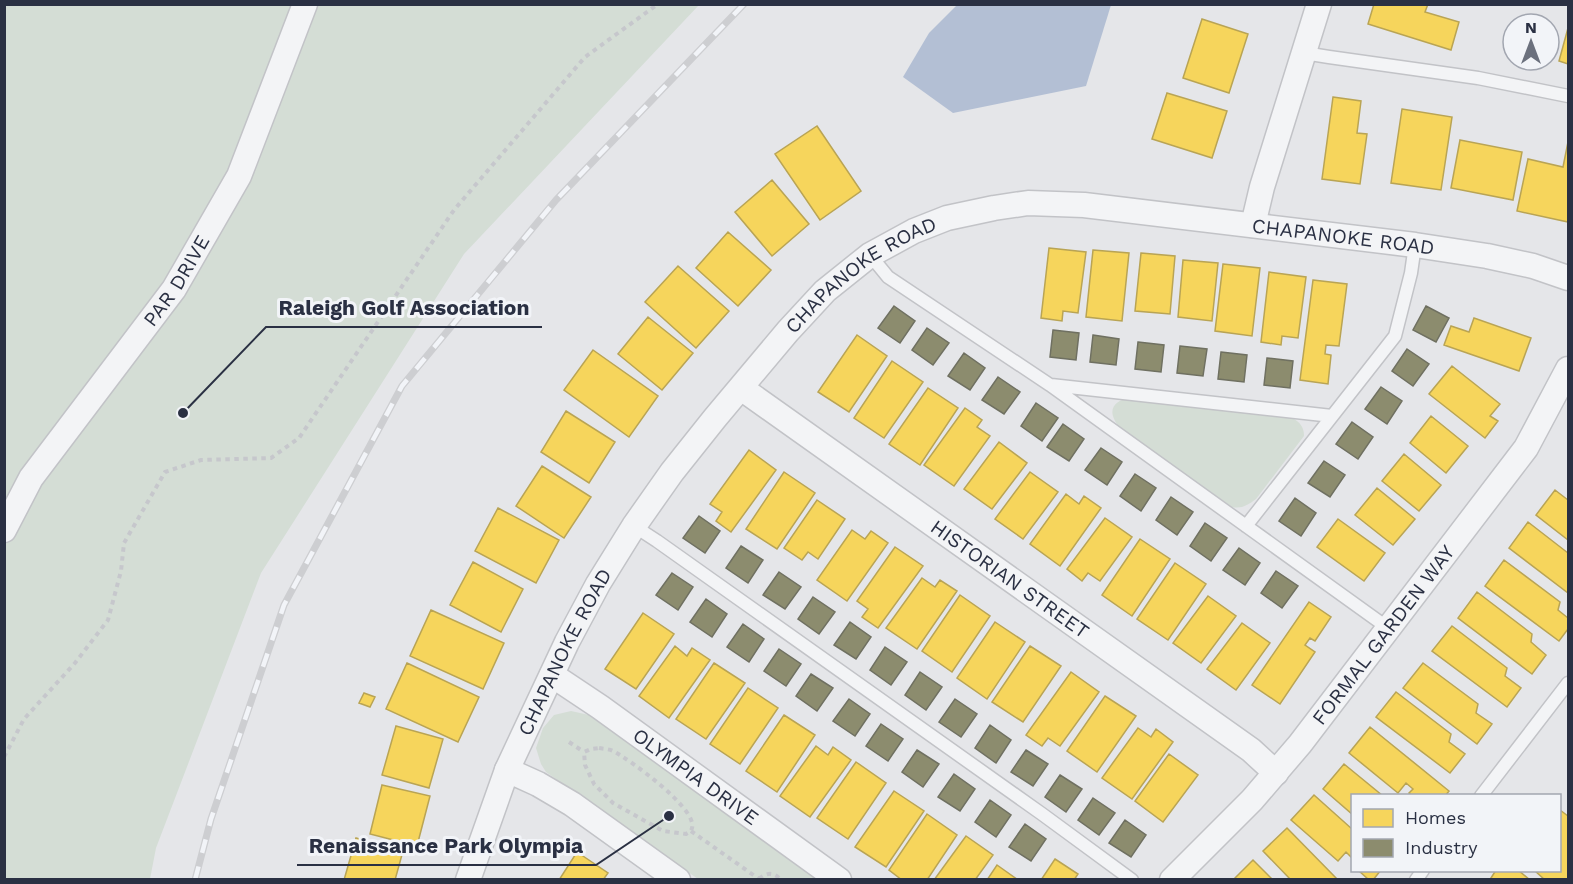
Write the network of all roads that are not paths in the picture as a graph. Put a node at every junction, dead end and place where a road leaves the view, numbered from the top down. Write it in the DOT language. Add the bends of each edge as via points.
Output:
graph roads {
  1 [pos="305,4"];
  2 [pos="1319,4"];
  3 [pos="1304,53"];
  4 [pos="1569,96"];
  5 [pos="1253,225"];
  6 [pos="1415,244"];
  7 [pos="870,255"];
  8 [pos="1569,278"];
  9 [pos="1569,369"];
  10 [pos="1050,385"];
  11 [pos="741,388"];
  12 [pos="1332,416"];
  13 [pos="634,526"];
  14 [pos="1246,526"];
  15 [pos="4,530"];
  16 [pos="1388,628"];
  17 [pos="552,675"];
  18 [pos="1569,683"];
  19 [pos="507,770"];
  20 [pos="1276,773"];
  21 [pos="1482,794"];
  22 [pos="468,879"];
  23 [pos="678,879"];
  24 [pos="839,879"];
  25 [pos="1132,879"];
  26 [pos="1172,879"];
  1 -- 15 [label="street, PAR DRIVE" via="239,176 174,289 31,478"];
  2 -- 3 [label="street"];
  3 -- 4 [label="lane" via="1478,78"];
  3 -- 5 [label="street"];
  5 -- 6 [label="street, CHAPANOKE ROAD"];
  5 -- 7 [label="street, CHAPANOKE ROAD" via="1084,205 1028,203 947,218"];
  6 -- 8 [label="street, CHAPANOKE ROAD" via="1533,266"];
  6 -- 12 [label="lane" via="1395,336"];
  7 -- 10 [label="lane" via="888,278"];
  7 -- 11 [label="street, CHAPANOKE ROAD" via="825,291"];
  9 -- 16 [label="street, FORMAL GARDEN WAY" via="1526,448"];
  10 -- 12 [label="lane"];
  10 -- 14 [label="lane"];
  11 -- 13 [label="street, CHAPANOKE ROAD" via="672,472"];
  11 -- 20 [label="street, HISTORIAN STREET" via="1241,743"];
  12 -- 14 [label="lane"];
  13 -- 17 [label="street, CHAPANOKE ROAD" via="598,584"];
  13 -- 25 [label="lane"];
  14 -- 16 [label="lane"];
  16 -- 20 [label="street, FORMAL GARDEN WAY"];
  17 -- 19 [label="street, CHAPANOKE ROAD"];
  17 -- 24 [label="street, OLYMPIA DRIVE"];
  18 -- 21 [label="lane"];
  19 -- 22 [label="street, CHAPANOKE ROAD"];
  19 -- 23 [label="street" via="573,804"];
  20 -- 26 [label="street, FORMAL GARDEN WAY"];
}
